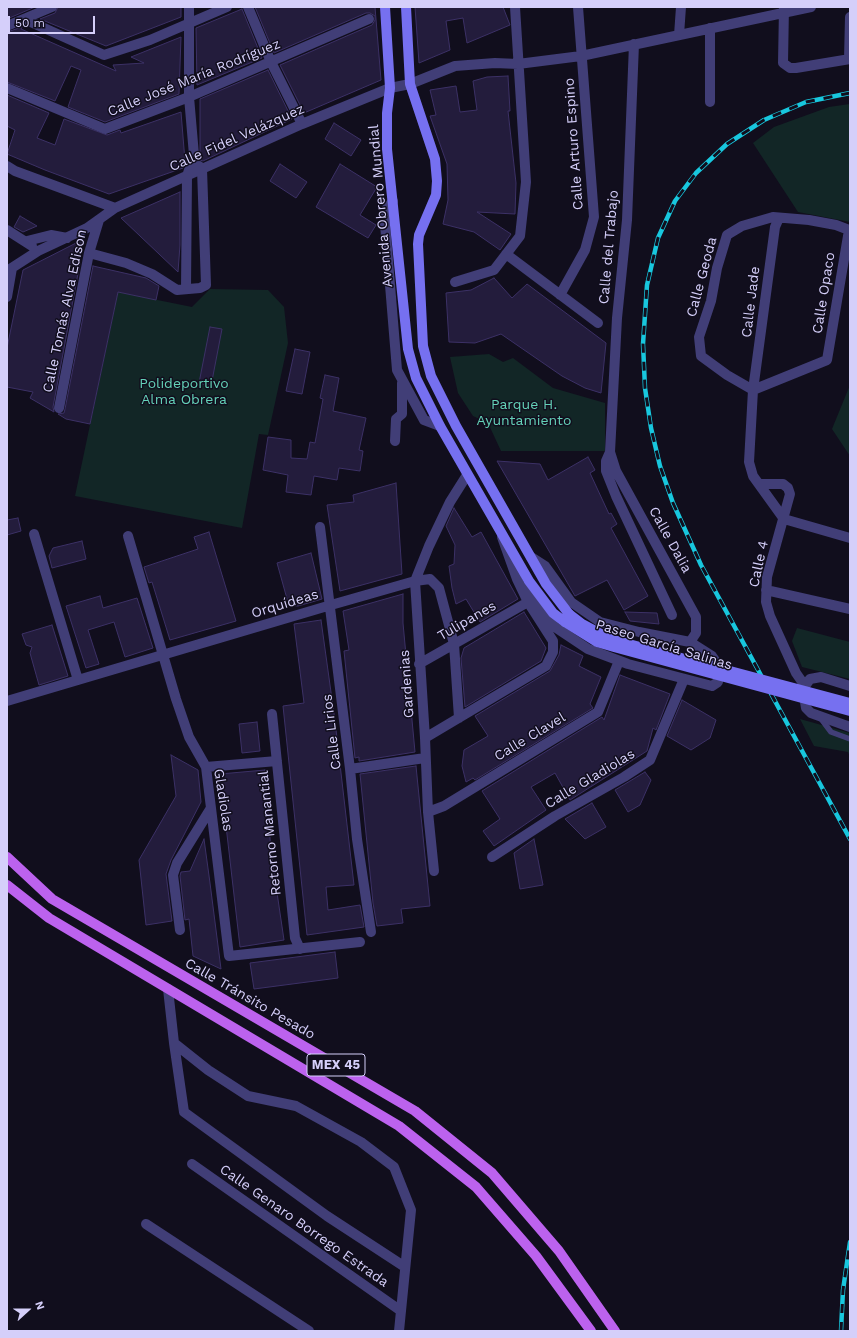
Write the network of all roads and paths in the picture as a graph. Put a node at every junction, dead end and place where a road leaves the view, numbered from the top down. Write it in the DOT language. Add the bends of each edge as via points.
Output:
graph roads {
  1 [pos="52,7"];
  2 [pos="189,7"];
  3 [pos="228,7"];
  4 [pos="248,7"];
  5 [pos="385,7"];
  6 [pos="406,7"];
  7 [pos="515,7"];
  8 [pos="578,7"];
  9 [pos="681,7"];
  10 [pos="811,7"];
  11 [pos="784,10"];
  12 [pos="850,17"];
  13 [pos="24,19"];
  14 [pos="369,19"];
  15 [pos="188,22"];
  16 [pos="7,26"];
  17 [pos="710,28"];
  18 [pos="679,35"];
  19 [pos="634,44"];
  20 [pos="581,56"];
  21 [pos="850,59"];
  22 [pos="271,62"];
  23 [pos="518,64"];
  24 [pos="410,84"];
  25 [pos="7,88"];
  26 [pos="390,88"];
  27 [pos="189,97"];
  28 [pos="710,102"];
  29 [pos="302,124"];
  30 [pos="194,155"];
  31 [pos="7,166"];
  32 [pos="202,170"];
  33 [pos="188,176"];
  34 [pos="393,201"];
  35 [pos="115,208"];
  36 [pos="780,218"];
  37 [pos="99,220"];
  38 [pos="7,230"];
  39 [pos="849,230"];
  40 [pos="67,238"];
  41 [pos="27,241"];
  42 [pos="38,251"];
  43 [pos="89,253"];
  44 [pos="506,254"];
  45 [pos="9,269"];
  46 [pos="455,282"];
  47 [pos="186,289"];
  48 [pos="560,295"];
  49 [pos="7,297"];
  50 [pos="598,323"];
  51 [pos="416,378"];
  52 [pos="402,383"];
  53 [pos="753,390"];
  54 [pos="59,408"];
  55 [pos="440,426"];
  56 [pos="395,441"];
  57 [pos="610,452"];
  58 [pos="467,475"];
  59 [pos="758,484"];
  60 [pos="784,519"];
  61 [pos="320,528"];
  62 [pos="34,534"];
  63 [pos="501,534"];
  64 [pos="128,536"];
  65 [pos="850,538"];
  66 [pos="531,557"];
  67 [pos="415,581"];
  68 [pos="529,581"];
  69 [pos="766,590"];
  70 [pos="528,602"];
  71 [pos="330,605"];
  72 [pos="850,609"];
  73 [pos="672,615"];
  74 [pos="567,618"];
  75 [pos="690,642"];
  76 [pos="454,644"];
  77 [pos="164,655"];
  78 [pos="618,661"];
  79 [pos="419,664"];
  80 [pos="684,679"];
  81 [pos="78,680"];
  82 [pos="805,686"];
  83 [pos="850,686"];
  84 [pos="7,701"];
  85 [pos="850,703"];
  86 [pos="850,711"];
  87 [pos="272,714"];
  88 [pos="819,716"];
  89 [pos="459,718"];
  90 [pos="850,727"];
  91 [pos="425,738"];
  92 [pos="850,739"];
  93 [pos="425,758"];
  94 [pos="277,761"];
  95 [pos="206,767"];
  96 [pos="350,769"];
  97 [pos="211,808"];
  98 [pos="428,812"];
  99 [pos="7,857"];
  100 [pos="492,857"];
  101 [pos="434,871"];
  102 [pos="7,884"];
  103 [pos="180,930"];
  104 [pos="371,932"];
  105 [pos="360,942"];
  106 [pos="300,949"];
  107 [pos="168,989"];
  108 [pos="174,1043"];
  109 [pos="192,1164"];
  110 [pos="146,1224"];
  111 [pos="405,1267"];
  112 [pos="401,1311"];
  113 [pos="310,1331"];
  114 [pos="399,1331"];
  115 [pos="591,1331"];
  116 [pos="615,1331"];
  1 -- 13 [label="street"];
  2 -- 15 [label="street"];
  3 -- 15 [label="street"];
  4 -- 22 [label="street"];
  5 -- 26 [label="main road, Avenida Obrero Mundial"];
  6 -- 24 [label="main road"];
  7 -- 23 [label="street"];
  8 -- 20 [label="street, Calle Arturo Espino"];
  9 -- 18 [label="street"];
  10 -- 11 [label="street, Calle Fidel Velázquez"];
  11 -- 17 [label="street, Calle Fidel Velázquez"];
  11 -- 21 [label="street" via="783,64 796,68"];
  12 -- 21 [label="street"];
  13 -- 15 [label="street" via="104,55 150,40"];
  13 -- 16 [label="street"];
  14 -- 22 [label="street, Calle José María Rodríguez"];
  15 -- 27 [label="street"];
  17 -- 18 [label="street, Calle Fidel Velázquez"];
  17 -- 28 [label="street"];
  18 -- 19 [label="street, Calle Fidel Velázquez"];
  19 -- 20 [label="street, Calle Fidel Velázquez"];
  19 -- 57 [label="street, Calle del Trabajo" via="627,220 617,318"];
  20 -- 23 [label="street, Calle Fidel Velázquez"];
  20 -- 48 [label="street, Calle Arturo Espino" via="594,217 585,250"];
  22 -- 27 [label="street, Calle José María Rodríguez"];
  22 -- 29 [label="street"];
  23 -- 24 [label="street, Calle Fidel Velázquez" via="495,62 455,66"];
  23 -- 44 [label="street" via="526,182 520,236"];
  24 -- 26 [label="street, Calle Fidel Velázquez"];
  24 -- 66 [label="main road, Paseo García Salinas" via="435,159 437,181 436,195 419,235 418,244 423,346 431,376 456,426"];
  25 -- 27 [label="street, Calle José María Rodríguez" via="105,129"];
  26 -- 29 [label="street, Calle Fidel Velázquez"];
  26 -- 34 [label="main road, Avenida Obrero Mundial" via="387,149"];
  27 -- 30 [label="street"];
  29 -- 32 [label="street, Calle Fidel Velázquez"];
  30 -- 32 [label="street"];
  30 -- 33 [label="street"];
  31 -- 35 [label="street"];
  32 -- 33 [label="street, Calle Fidel Velázquez"];
  32 -- 47 [label="street" via="206,284 200,288"];
  33 -- 35 [label="street, Calle Fidel Velázquez"];
  33 -- 47 [label="street"];
  34 -- 51 [label="main road, Avenida Obrero Mundial" via="408,349"];
  34 -- 52 [label="street" via="384,212 397,370"];
  35 -- 37 [label="street, Calle Fidel Velázquez"];
  36 -- 39 [label="street, Calle Geoda" via="809,220"];
  36 -- 53 [label="street, Calle Jade" via="775,227"];
  36 -- 53 [label="street, Calle Geoda" via="757,221 727,235 711,301 699,337 701,356"];
  37 -- 40 [label="street, Calle Fidel Velázquez"];
  37 -- 43 [label="street, Calle Tomás Alva Edison"];
  38 -- 41 [label="street"];
  39 -- 53 [label="street, Calle Opaco" via="827,360"];
  40 -- 41 [label="street" via="51,235"];
  40 -- 42 [label="street, Calle Fidel Velázquez"];
  41 -- 42 [label="street"];
  42 -- 45 [label="street, Calle Fidel Velázquez"];
  43 -- 47 [label="street" via="126,263 152,274 177,290"];
  43 -- 54 [label="street, Calle Tomás Alva Edison"];
  44 -- 46 [label="street" via="494,270"];
  44 -- 48 [label="street"];
  45 -- 49 [label="street"];
  48 -- 50 [label="street"];
  51 -- 55 [label="main road, Paseo García Salinas"];
  52 -- 55 [label="street" via="424,420"];
  52 -- 56 [label="street" via="402,414 396,419"];
  53 -- 59 [label="street, Calle Jade" via="749,462"];
  55 -- 58 [label="main road, Paseo García Salinas"];
  57 -- 73 [label="street" via="606,461 606,471"];
  57 -- 75 [label="street, Calle Dalia" via="616,471 696,617 696,633"];
  58 -- 63 [label="main road, Paseo García Salinas"];
  58 -- 67 [label="street, Gardenias" via="450,502"];
  59 -- 60 [label="street, Calle Jade"];
  59 -- 60 [label="street, Calle 4" via="783,484 788,488 790,494"];
  60 -- 65 [label="street"];
  60 -- 69 [label="street, Calle 4" via="767,577"];
  61 -- 71 [label="street, Calle Lirios"];
  62 -- 81 [label="street"];
  63 -- 68 [label="main road, Paseo García Salinas"];
  63 -- 70 [label="street"];
  64 -- 77 [label="street, Gladiolas"];
  66 -- 74 [label="main road, Paseo García Salinas"];
  66 -- 75 [label="street" via="544,566 571,602 600,622"];
  67 -- 71 [label="street, Orquídeas"];
  67 -- 76 [label="street" via="430,579 439,588"];
  67 -- 79 [label="street, Gardenias"];
  68 -- 74 [label="main road, Paseo García Salinas" via="553,612"];
  68 -- 78 [label="street" via="536,603 556,627 588,650"];
  69 -- 72 [label="street"];
  69 -- 82 [label="street, Calle 4" via="770,616 796,673"];
  70 -- 76 [label="street, Tulipanes"];
  70 -- 89 [label="street" via="554,641 553,652 546,666"];
  71 -- 77 [label="street, Orquídeas"];
  71 -- 96 [label="street, Calle Lirios"];
  74 -- 85 [label="main road, Paseo García Salinas, bridge" via="610,639"];
  74 -- 86 [label="main road, Paseo García Salinas, bridge" via="586,636 614,647"];
  75 -- 80 [label="street" via="716,660 719,666 718,682 712,686"];
  76 -- 79 [label="street, Tulipanes"];
  76 -- 89 [label="street"];
  77 -- 81 [label="street, Orquídeas"];
  77 -- 95 [label="street, Gladiolas" via="189,737"];
  78 -- 80 [label="street"];
  78 -- 98 [label="street, Calle Clavel" via="598,712 444,806"];
  79 -- 91 [label="street, Gardenias"];
  80 -- 100 [label="street, Calle Gladiolas" via="650,760"];
  81 -- 84 [label="street, Orquídeas"];
  82 -- 83 [label="street" via="810,679 821,677"];
  82 -- 88 [label="street" via="806,708"];
  87 -- 94 [label="street, Retorno Manantial"];
  88 -- 90 [label="street"];
  88 -- 92 [label="lane" via="830,732"];
  89 -- 91 [label="street"];
  91 -- 93 [label="street, Gardenias"];
  93 -- 96 [label="street"];
  93 -- 98 [label="street, Gardenias"];
  94 -- 95 [label="street"];
  94 -- 106 [label="street, Retorno Manantial" via="295,938"];
  95 -- 97 [label="street, Gladiolas"];
  96 -- 104 [label="street, Calle Lirios" via="357,839"];
  97 -- 103 [label="street" via="176,863 173,874"];
  97 -- 106 [label="street, Gladiolas" via="230,956"];
  98 -- 101 [label="street, Gardenias"];
  99 -- 116 [label="main road, Calle Tránsito Pesado / MEX 45" via="52,899 415,1112 492,1173 559,1251"];
  102 -- 107 [label="main road, MEX 45" via="49,918"];
  105 -- 106 [label="street"];
  107 -- 108 [label="street"];
  107 -- 115 [label="main road, MEX 45" via="399,1126 476,1186 536,1256"];
  108 -- 111 [label="street" via="184,1112 327,1216"];
  108 -- 111 [label="street" via="208,1070 248,1096 296,1106 361,1142 394,1167 410,1210"];
  109 -- 112 [label="street, Calle Genaro Borrego Estrada"];
  110 -- 113 [label="street"];
  111 -- 112 [label="street"];
  112 -- 114 [label="street"];
}
